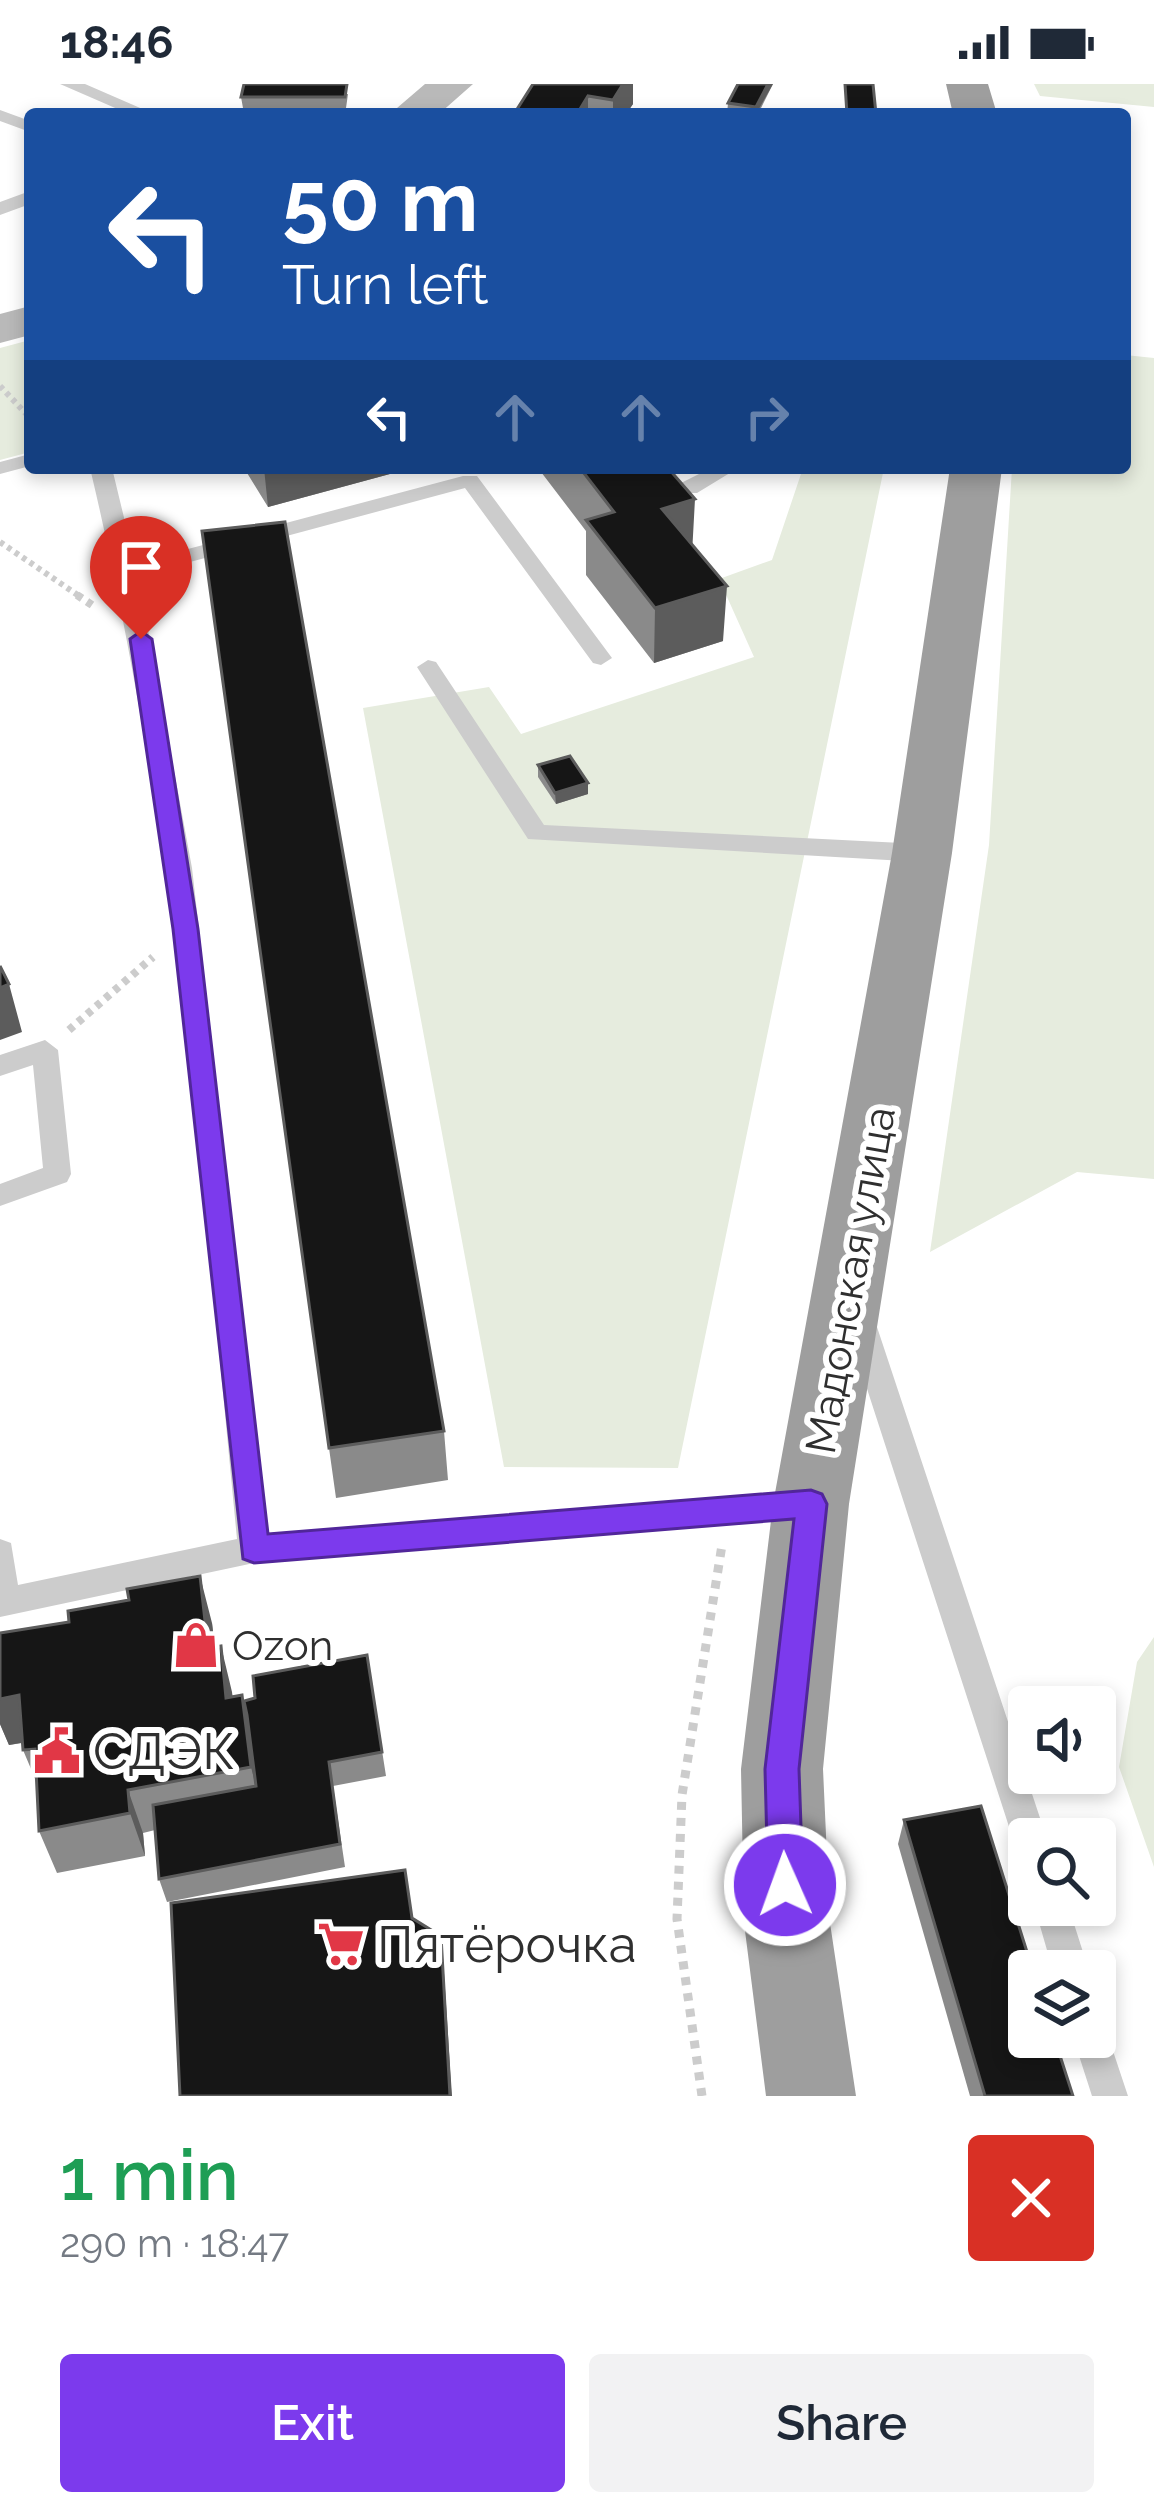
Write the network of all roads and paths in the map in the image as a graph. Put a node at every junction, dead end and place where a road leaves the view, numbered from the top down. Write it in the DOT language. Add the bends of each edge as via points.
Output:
graph roads {
  1 [pos="69,84"];
  2 [pos="452,84"];
  3 [pos="131,108"];
  4 [pos="420,108"];
  5 [pos="0,386"];
  6 [pos="24,412"];
  7 [pos="103,474"];
  8 [pos="716,474"];
  9 [pos="975,474"];
  10 [pos="689,488"];
  11 [pos="0,542"];
  12 [pos="129,572"];
  13 [pos="141,639"];
  14 [pos="602,658"];
  15 [pos="428,667"];
  16 [pos="922,853"];
  17 [pos="185,929"];
  18 [pos="45,1050"];
  19 [pos="0,1066"];
  20 [pos="0,1195"];
  21 [pos="850,1292"];
  22 [pos="811,1504"];
  23 [pos="727,1509"];
  24 [pos="254,1549"];
  25 [pos="0,1553"];
  26 [pos="2,1602"];
  27 [pos="1023,1818"];
  28 [pos="1098,2058"];
  29 [pos="702,2096"];
  30 [pos="811,2096"];
  31 [pos="1110,2096"];
  1 -- 3 [label="lane"];
  2 -- 4 [label="main road"];
  5 -- 6 [label="path"];
  7 -- 12 [label="lane"];
  8 -- 10 [label="lane"];
  9 -- 16 [label="highway, Мадонская улица"];
  11 -- 13 [label="path"];
  12 -- 13 [label="lane"];
  12 -- 14 [label="lane" via="470,480"];
  13 -- 17 [label="lane"];
  15 -- 16 [label="lane" via="537,833"];
  16 -- 21 [label="highway, Мадонская улица"];
  17 -- 18 [label="path"];
  17 -- 24 [label="lane"];
  18 -- 19 [label="lane"];
  18 -- 20 [label="lane" via="57,1174"];
  21 -- 22 [label="highway, Мадонская улица"];
  21 -- 27 [label="lane"];
  22 -- 23 [label="lane"];
  22 -- 30 [label="highway, Мадонская улица" via="782,1769 787,1923"];
  23 -- 24 [label="lane"];
  23 -- 29 [label="path" via="682,1795 676,1918"];
  24 -- 26 [label="lane"];
  25 -- 26 [label="lane"];
  28 -- 31 [label="lane"];
}
